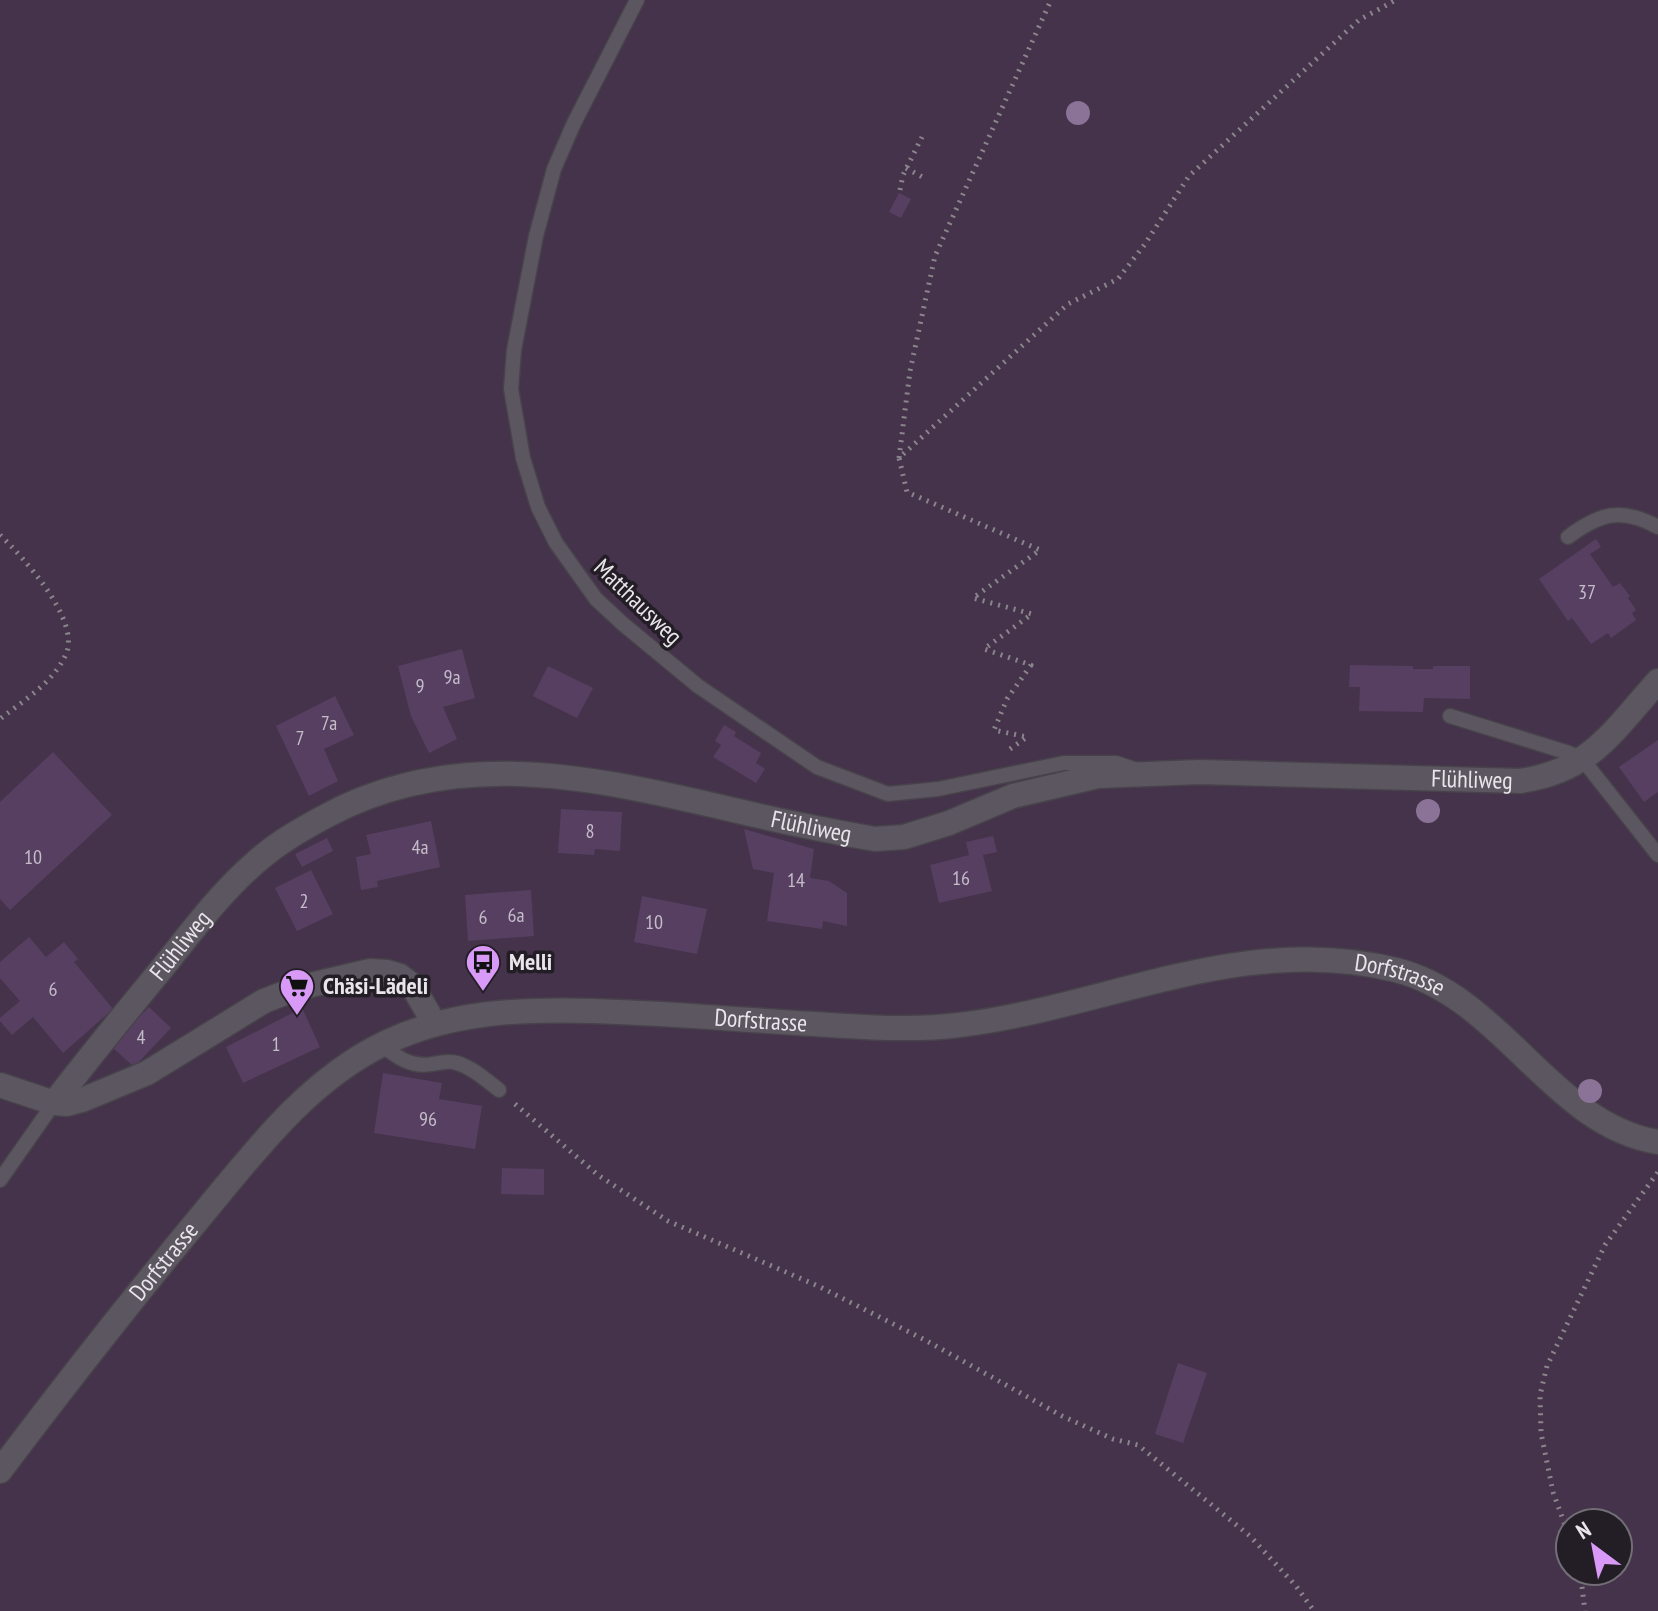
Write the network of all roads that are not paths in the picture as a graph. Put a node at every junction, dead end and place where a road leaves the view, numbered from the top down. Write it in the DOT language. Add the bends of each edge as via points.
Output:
graph roads {
  1 [pos="637,0"];
  2 [pos="1658,527"];
  3 [pos="1568,537"];
  4 [pos="1658,681"];
  5 [pos="1450,716"];
  6 [pos="1583,760"];
  7 [pos="1141,773"];
  8 [pos="1658,855"];
  9 [pos="434,1023"];
  10 [pos="381,1044"];
  11 [pos="0,1085"];
  12 [pos="499,1090"];
  13 [pos="54,1103"];
  14 [pos="1658,1142"];
  15 [pos="0,1180"];
  16 [pos="0,1471"];
  1 -- 7 [label="lane, Matthausweg" via="554,169 514,350 511,389 523,458 538,507 576,574 614,616 698,686 817,767 888,794 1064,763 1116,763"];
  2 -- 3 [label="lane" via="1634,516 1605,515"];
  4 -- 6 [label="street, Flühliweg"];
  5 -- 6 [label="lane"];
  6 -- 7 [label="street, Flühliweg" via="1551,775 1519,781"];
  6 -- 8 [label="lane"];
  7 -- 13 [label="street, Flühliweg" via="1075,780 1013,796 949,823 889,840 543,774 471,773 403,784 344,806 256,862 223,893"];
  9 -- 10 [label="street, Dorfstrasse"];
  9 -- 13 [label="street" via="412,985 400,976 370,971 335,978 264,1001 147,1073 82,1100"];
  9 -- 14 [label="street, Dorfstrasse" via="542,1010 955,1026 1260,960 1357,962 1402,971 1458,999 1585,1111 1623,1133"];
  10 -- 12 [label="lane" via="412,1063 455,1062"];
  10 -- 16 [label="street, Dorfstrasse" via="320,1086 251,1156 107,1329"];
  11 -- 13 [label="street"];
  13 -- 15 [label="lane"];
}
